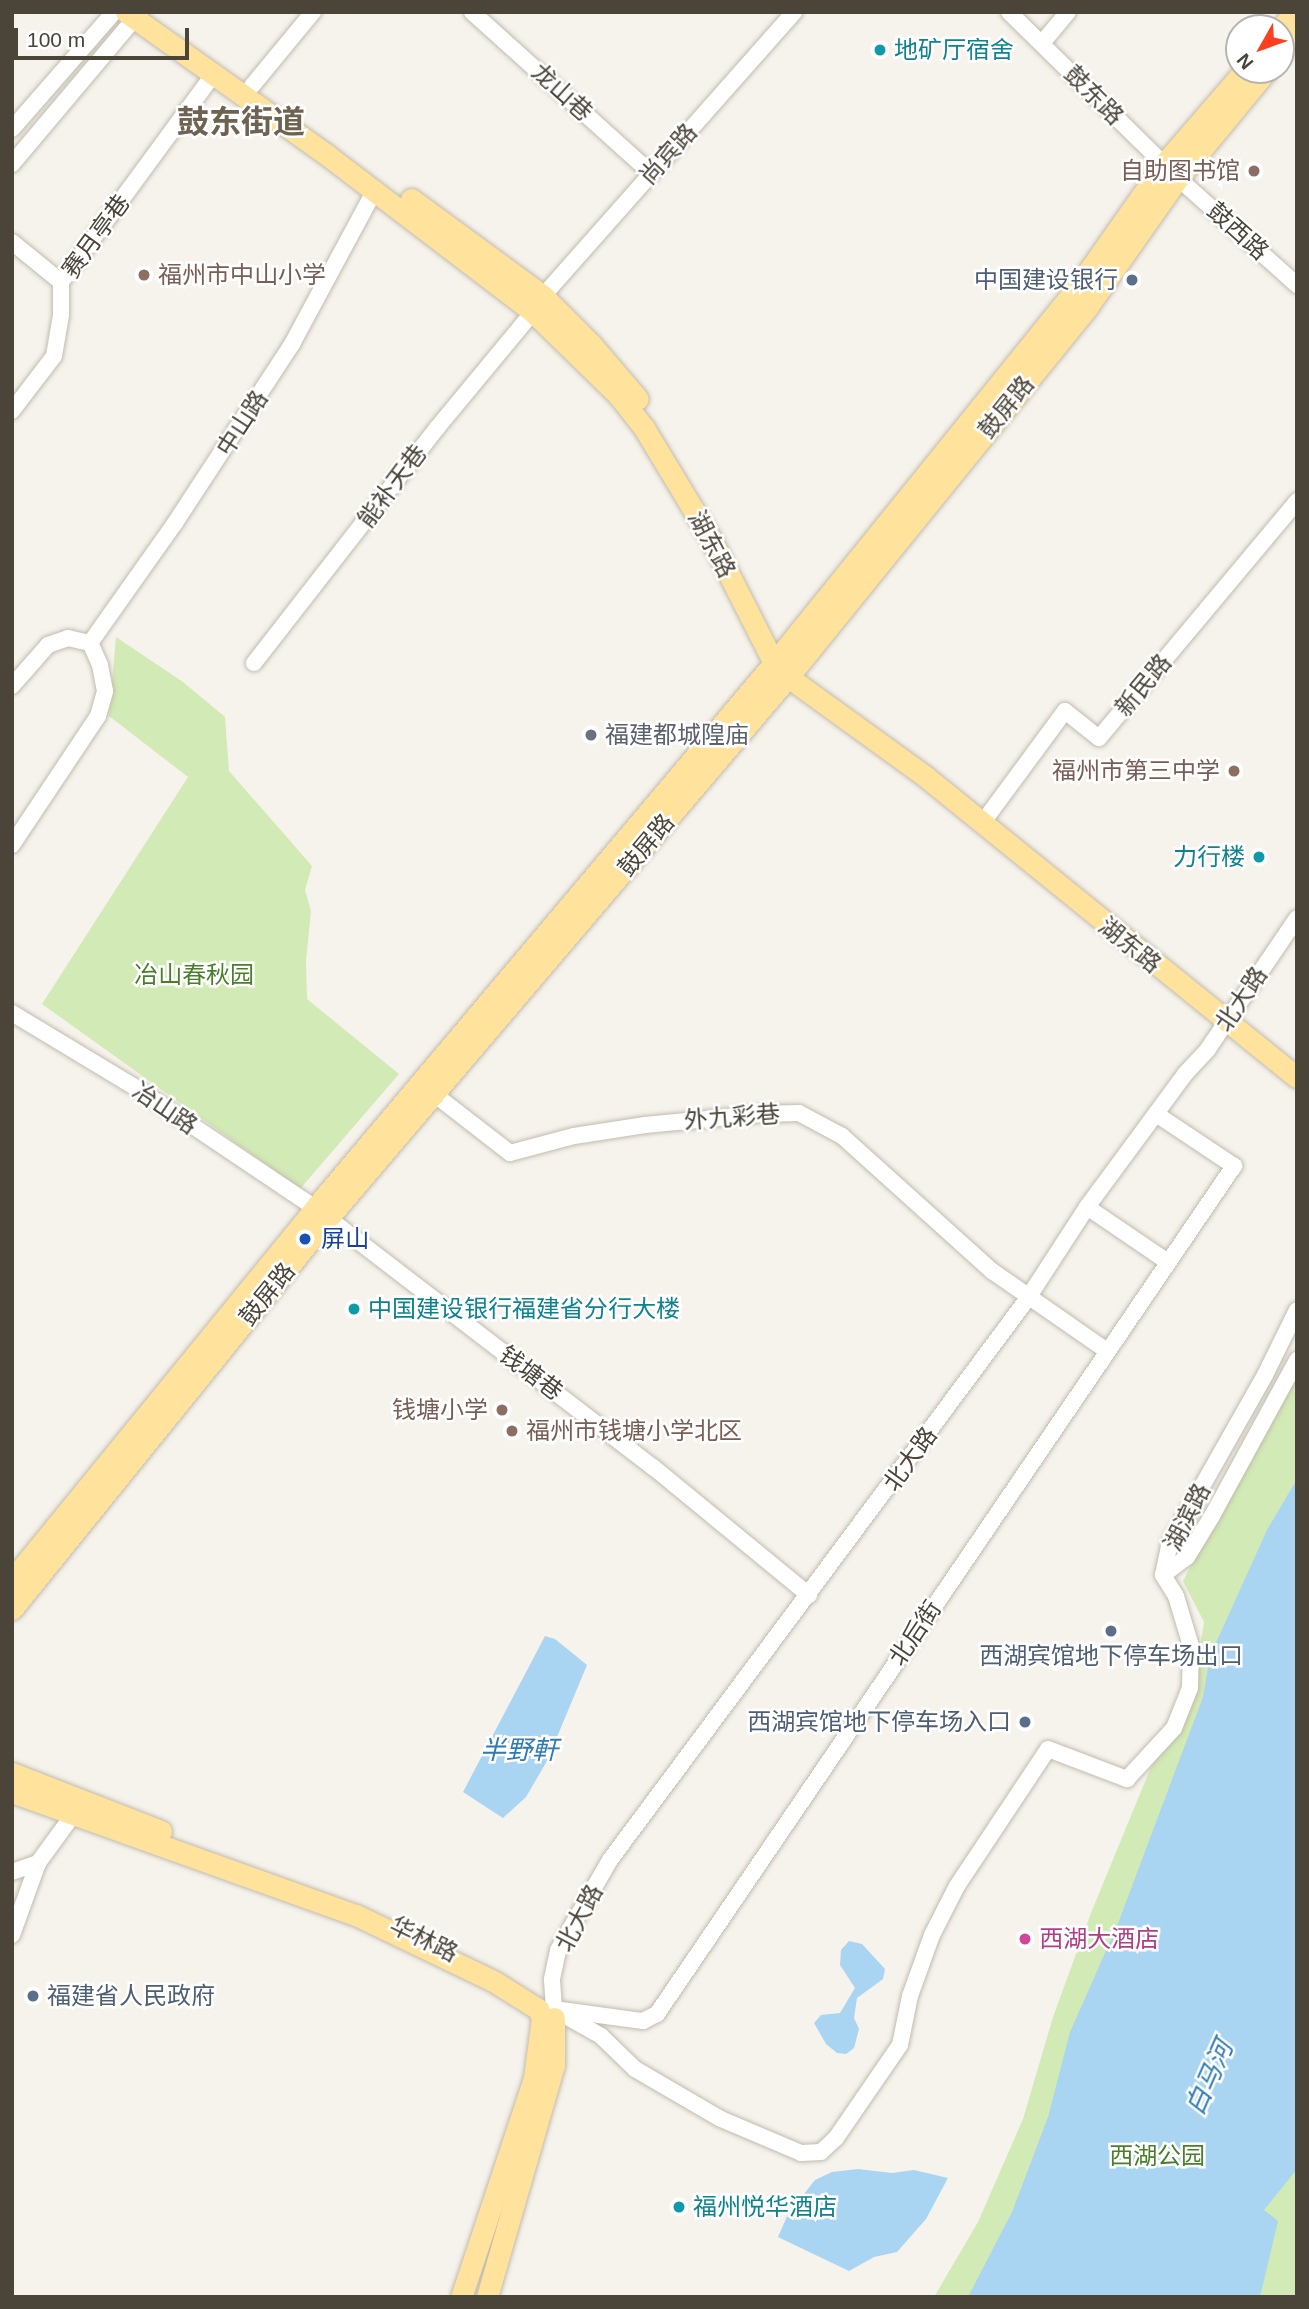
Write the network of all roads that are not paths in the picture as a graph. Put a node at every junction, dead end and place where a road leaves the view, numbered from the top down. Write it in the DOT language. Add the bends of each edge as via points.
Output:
graph roads {
  1 [pos="114,12"];
  2 [pos="313,12"];
  3 [pos="472,12"];
  4 [pos="794,12"];
  5 [pos="1009,12"];
  6 [pos="1068,12"];
  7 [pos="138,14"];
  8 [pos="1042,44"];
  9 [pos="214,74"];
  10 [pos="1235,84"];
  11 [pos="1254,84"];
  12 [pos="252,86"];
  13 [pos="12,129"];
  14 [pos="12,164"];
  15 [pos="1171,171"];
  16 [pos="651,173"];
  17 [pos="375,190"];
  18 [pos="12,242"];
  19 [pos="61,282"];
  20 [pos="1297,285"];
  21 [pos="538,304"];
  22 [pos="12,411"];
  23 [pos="1297,501"];
  24 [pos="90,643"];
  25 [pos="254,663"];
  26 [pos="785,666"];
  27 [pos="12,686"];
  28 [pos="989,814"];
  29 [pos="12,845"];
  30 [pos="1297,918"];
  31 [pos="12,1013"];
  32 [pos="1228,1017"];
  33 [pos="1297,1064"];
  34 [pos="1297,1077"];
  35 [pos="434,1094"];
  36 [pos="1156,1114"];
  37 [pos="1087,1207"];
  38 [pos="321,1213"];
  39 [pos="1168,1262"];
  40 [pos="1028,1298"];
  41 [pos="1297,1310"];
  42 [pos="1107,1351"];
  43 [pos="1297,1360"];
  44 [pos="1163,1574"];
  45 [pos="12,1580"];
  46 [pos="809,1595"];
  47 [pos="12,1609"];
  48 [pos="12,1773"];
  49 [pos="12,1792"];
  50 [pos="73,1815"];
  51 [pos="38,1863"];
  52 [pos="12,1872"];
  53 [pos="12,1935"];
  54 [pos="548,2014"];
  55 [pos="461,2297"];
  56 [pos="487,2297"];
  1 -- 13 [label="street"];
  2 -- 12 [label="street"];
  3 -- 16 [label="street, 龙山巷"];
  4 -- 16 [label="street, 尚宾路"];
  5 -- 8 [label="street, 鼓东路"];
  6 -- 8 [label="street"];
  7 -- 9 [label="main road, 湖东路"];
  7 -- 12 [label="main road, 湖东路"];
  7 -- 14 [label="street"];
  8 -- 15 [label="street, 鼓东路"];
  9 -- 17 [label="main road, 湖东路"];
  9 -- 19 [label="street, 赛月亭巷"];
  10 -- 15 [label="main road, 鼓屏路"];
  11 -- 15 [label="main road, 鼓屏路"];
  12 -- 21 [label="main road, 湖东路"];
  15 -- 20 [label="street, 鼓西路"];
  15 -- 26 [label="main road, 鼓屏路" via="1088,306"];
  16 -- 21 [label="street, 尚宾路"];
  17 -- 21 [label="main road, 湖东路"];
  17 -- 24 [label="street, 中山路" via="292,344 189,503"];
  18 -- 19 [label="street"];
  19 -- 22 [label="street, 赛月亭巷" via="54,356"];
  21 -- 25 [label="street, 能补天巷"];
  21 -- 26 [label="main road, 湖东路" via="591,344 656,423 725,539"];
  23 -- 28 [label="street, 新民路" via="1099,738 1065,711"];
  24 -- 27 [label="street" via="68,639 48,645"];
  24 -- 29 [label="street" via="105,691 98,716"];
  26 -- 28 [label="main road, 湖东路"];
  26 -- 32 [label="main road, 湖东路"];
  26 -- 35 [label="main road, 鼓屏路"];
  26 -- 38 [label="main road, 鼓屏路"];
  28 -- 32 [label="main road, 湖东路"];
  30 -- 32 [label="street, 北大路"];
  31 -- 38 [label="street, 冶山路" via="138,1089"];
  32 -- 33 [label="main road, 湖东路"];
  32 -- 34 [label="main road, 湖东路"];
  32 -- 36 [label="street, 北大路"];
  35 -- 38 [label="main road, 鼓屏路"];
  35 -- 40 [label="street, 外九彩巷" via="510,1153 574,1136 645,1125 799,1113 842,1136"];
  36 -- 37 [label="street, 北大路"];
  36 -- 39 [label="street, 北后街" via="1234,1166"];
  37 -- 39 [label="street"];
  37 -- 40 [label="street, 北大路"];
  38 -- 45 [label="main road, 鼓屏路"];
  38 -- 46 [label="street, 钱塘巷" via="653,1467"];
  38 -- 47 [label="main road, 鼓屏路"];
  39 -- 42 [label="street, 北后街"];
  40 -- 42 [label="street, 外九彩巷"];
  40 -- 46 [label="street, 北大路"];
  41 -- 44 [label="street, 湖滨路" via="1170,1543"];
  42 -- 54 [label="street, 北后街" via="657,2014 643,2021"];
  43 -- 44 [label="street, 湖滨路" via="1187,1557"];
  44 -- 54 [label="street" via="1176,1596 1191,1646 1191,1688 1174,1728 1127,1779 1048,1749 957,1886 932,1935 910,1996 900,2046 836,2138 821,2152 801,2153 721,2119 635,2069 601,2036"];
  46 -- 54 [label="street, 北大路" via="610,1860 558,1950"];
  48 -- 54 [label="main road, 华林路" via="399,1925 477,1964"];
  49 -- 50 [label="main road, 华林路"];
  50 -- 51 [label="street"];
  50 -- 54 [label="main road, 华林路" via="356,1915 495,1982"];
  51 -- 52 [label="street"];
  51 -- 53 [label="street"];
  54 -- 55 [label="main road" via="534,2078"];
  54 -- 56 [label="main road" via="554,2065"];
}
